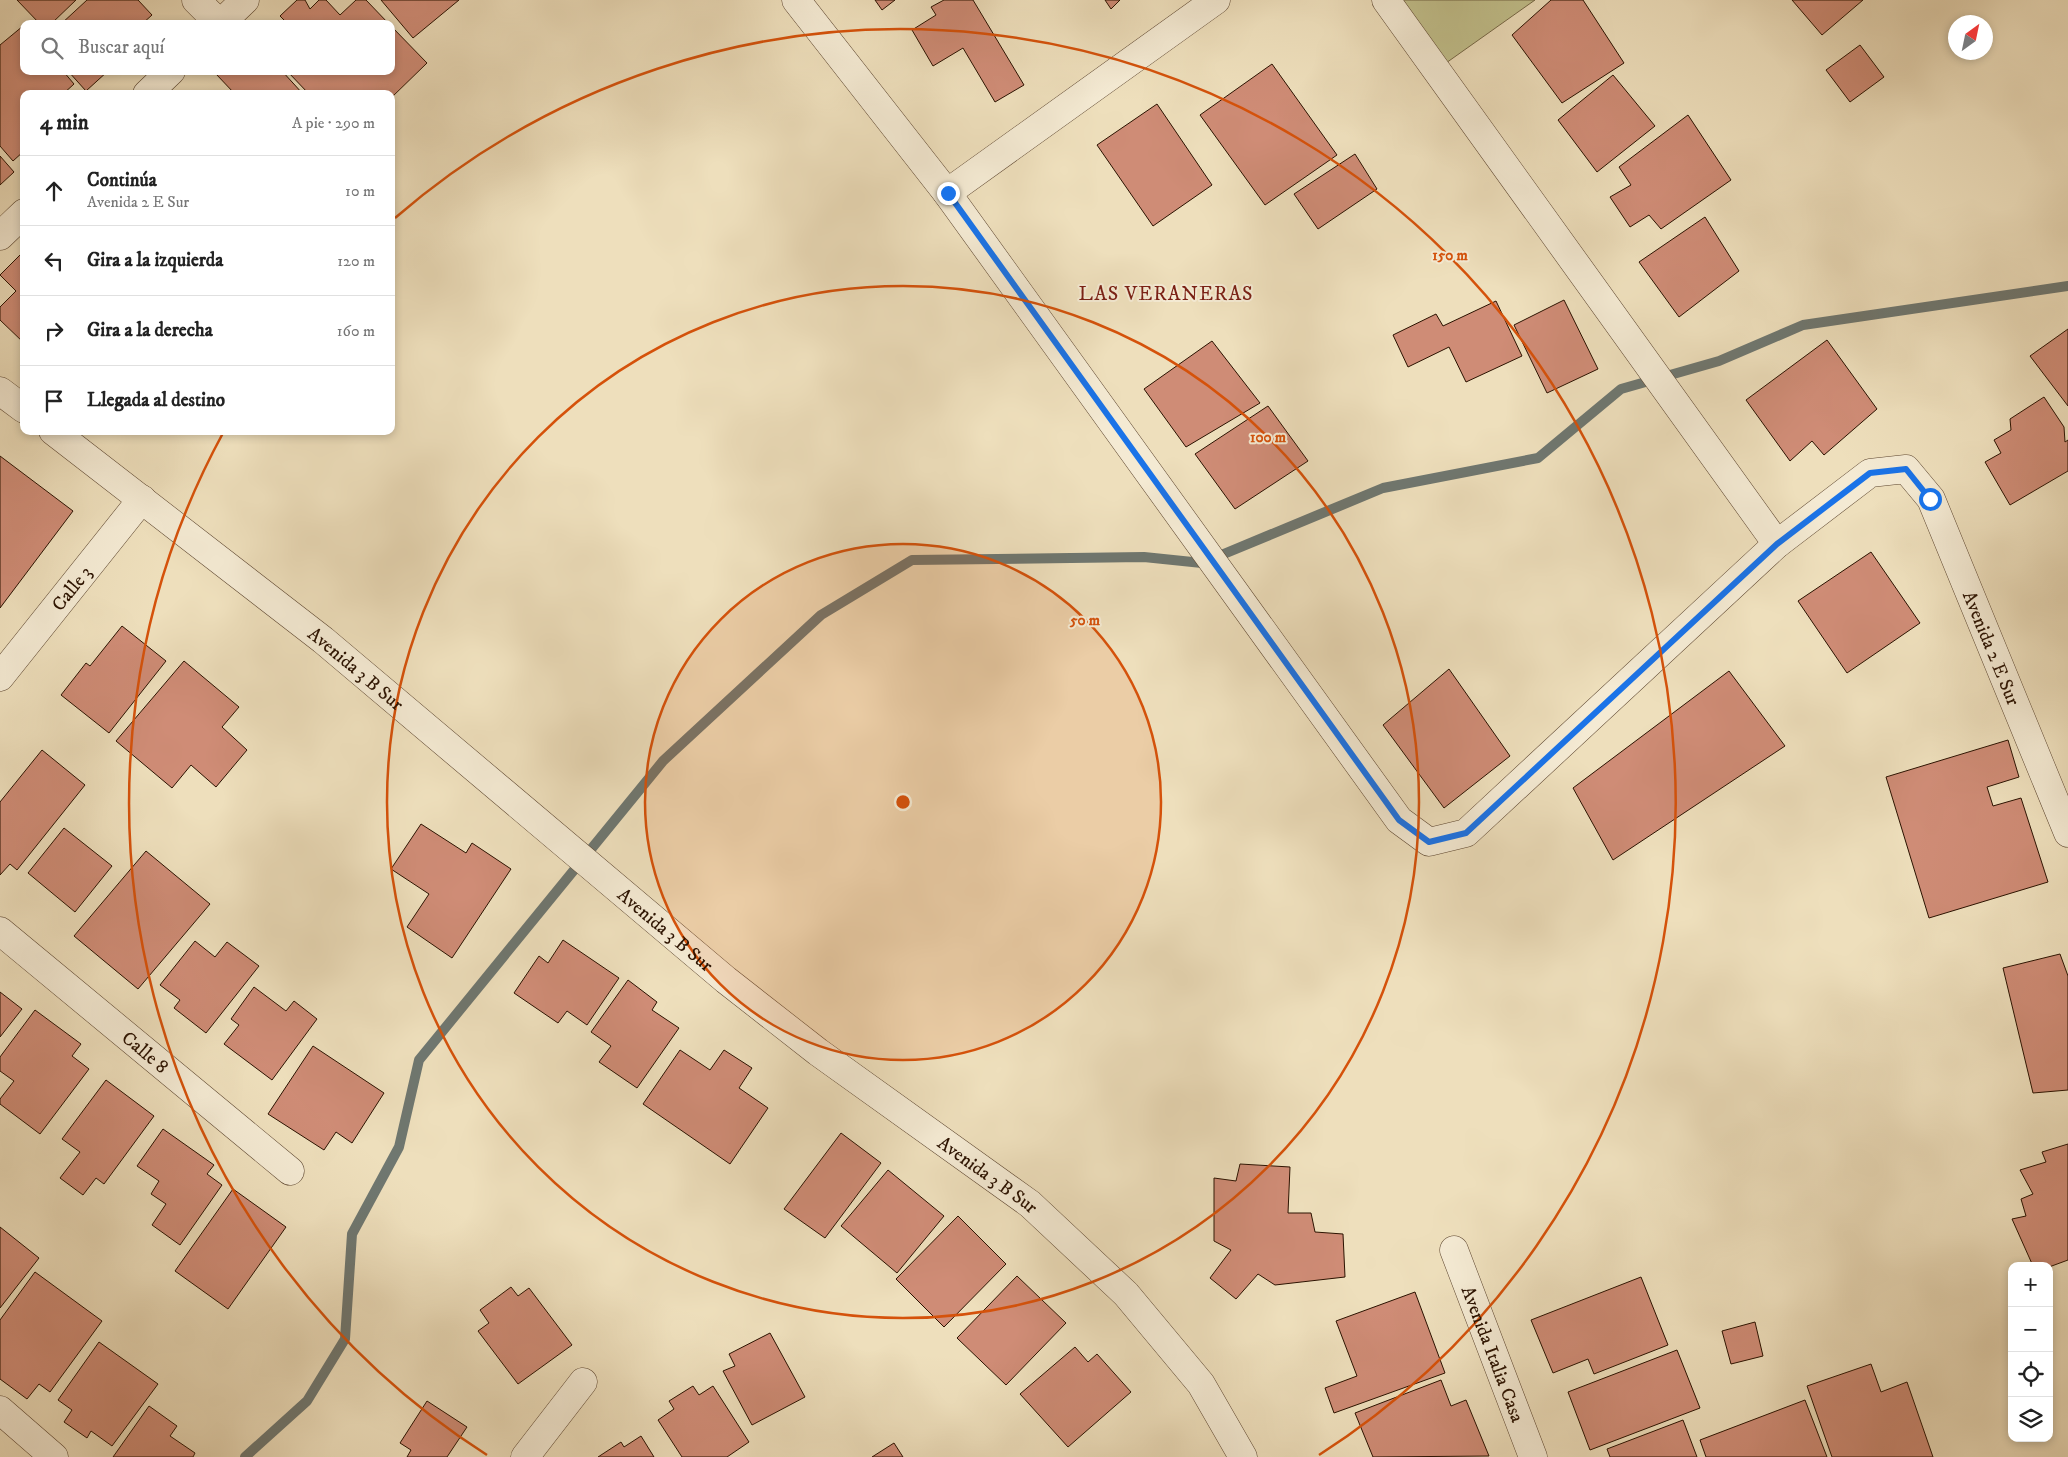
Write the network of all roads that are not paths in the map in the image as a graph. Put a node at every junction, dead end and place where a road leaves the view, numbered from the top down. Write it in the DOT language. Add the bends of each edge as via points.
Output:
graph roads {
  1 [pos="196,0"];
  2 [pos="245,0"];
  3 [pos="796,0"];
  4 [pos="1216,0"];
  5 [pos="1386,0"];
  6 [pos="216,20"];
  7 [pos="224,20"];
  8 [pos="167,75"];
  9 [pos="151,90"];
  10 [pos="948,193"];
  11 [pos="20,217"];
  12 [pos="0,236"];
  13 [pos="0,391"];
  14 [pos="20,406"];
  15 [pos="58,435"];
  16 [pos="142,499"];
  17 [pos="1777,544"];
  18 [pos="0,677"];
  19 [pos="2068,833"];
  20 [pos="0,931"];
  21 [pos="290,1171"];
  22 [pos="1454,1250"];
  23 [pos="583,1382"];
  24 [pos="0,1410"];
  25 [pos="54,1457"];
  26 [pos="524,1457"];
  27 [pos="1244,1457"];
  28 [pos="1533,1457"];
  1 -- 6 [label="street"];
  2 -- 7 [label="street"];
  3 -- 10 [label="street"];
  4 -- 10 [label="street"];
  5 -- 17 [label="street"];
  8 -- 9 [label="street"];
  10 -- 17 [label="street" via="1399,820 1429,842 1466,833"];
  11 -- 12 [label="street"];
  13 -- 14 [label="street"];
  15 -- 16 [label="street, Avenida 3 B Sur"];
  16 -- 18 [label="street, Calle 3"];
  16 -- 27 [label="street, Avenida 3 B Sur" via="323,640 726,980 818,1052 1030,1204 1126,1294 1202,1384"];
  17 -- 19 [label="street, Avenida 2 E Sur" via="1870,473 1906,469 1930,499"];
  20 -- 21 [label="street, Calle 8"];
  22 -- 28 [label="street, Avenida Italia Casa"];
  23 -- 26 [label="street"];
  24 -- 25 [label="street"];
}
